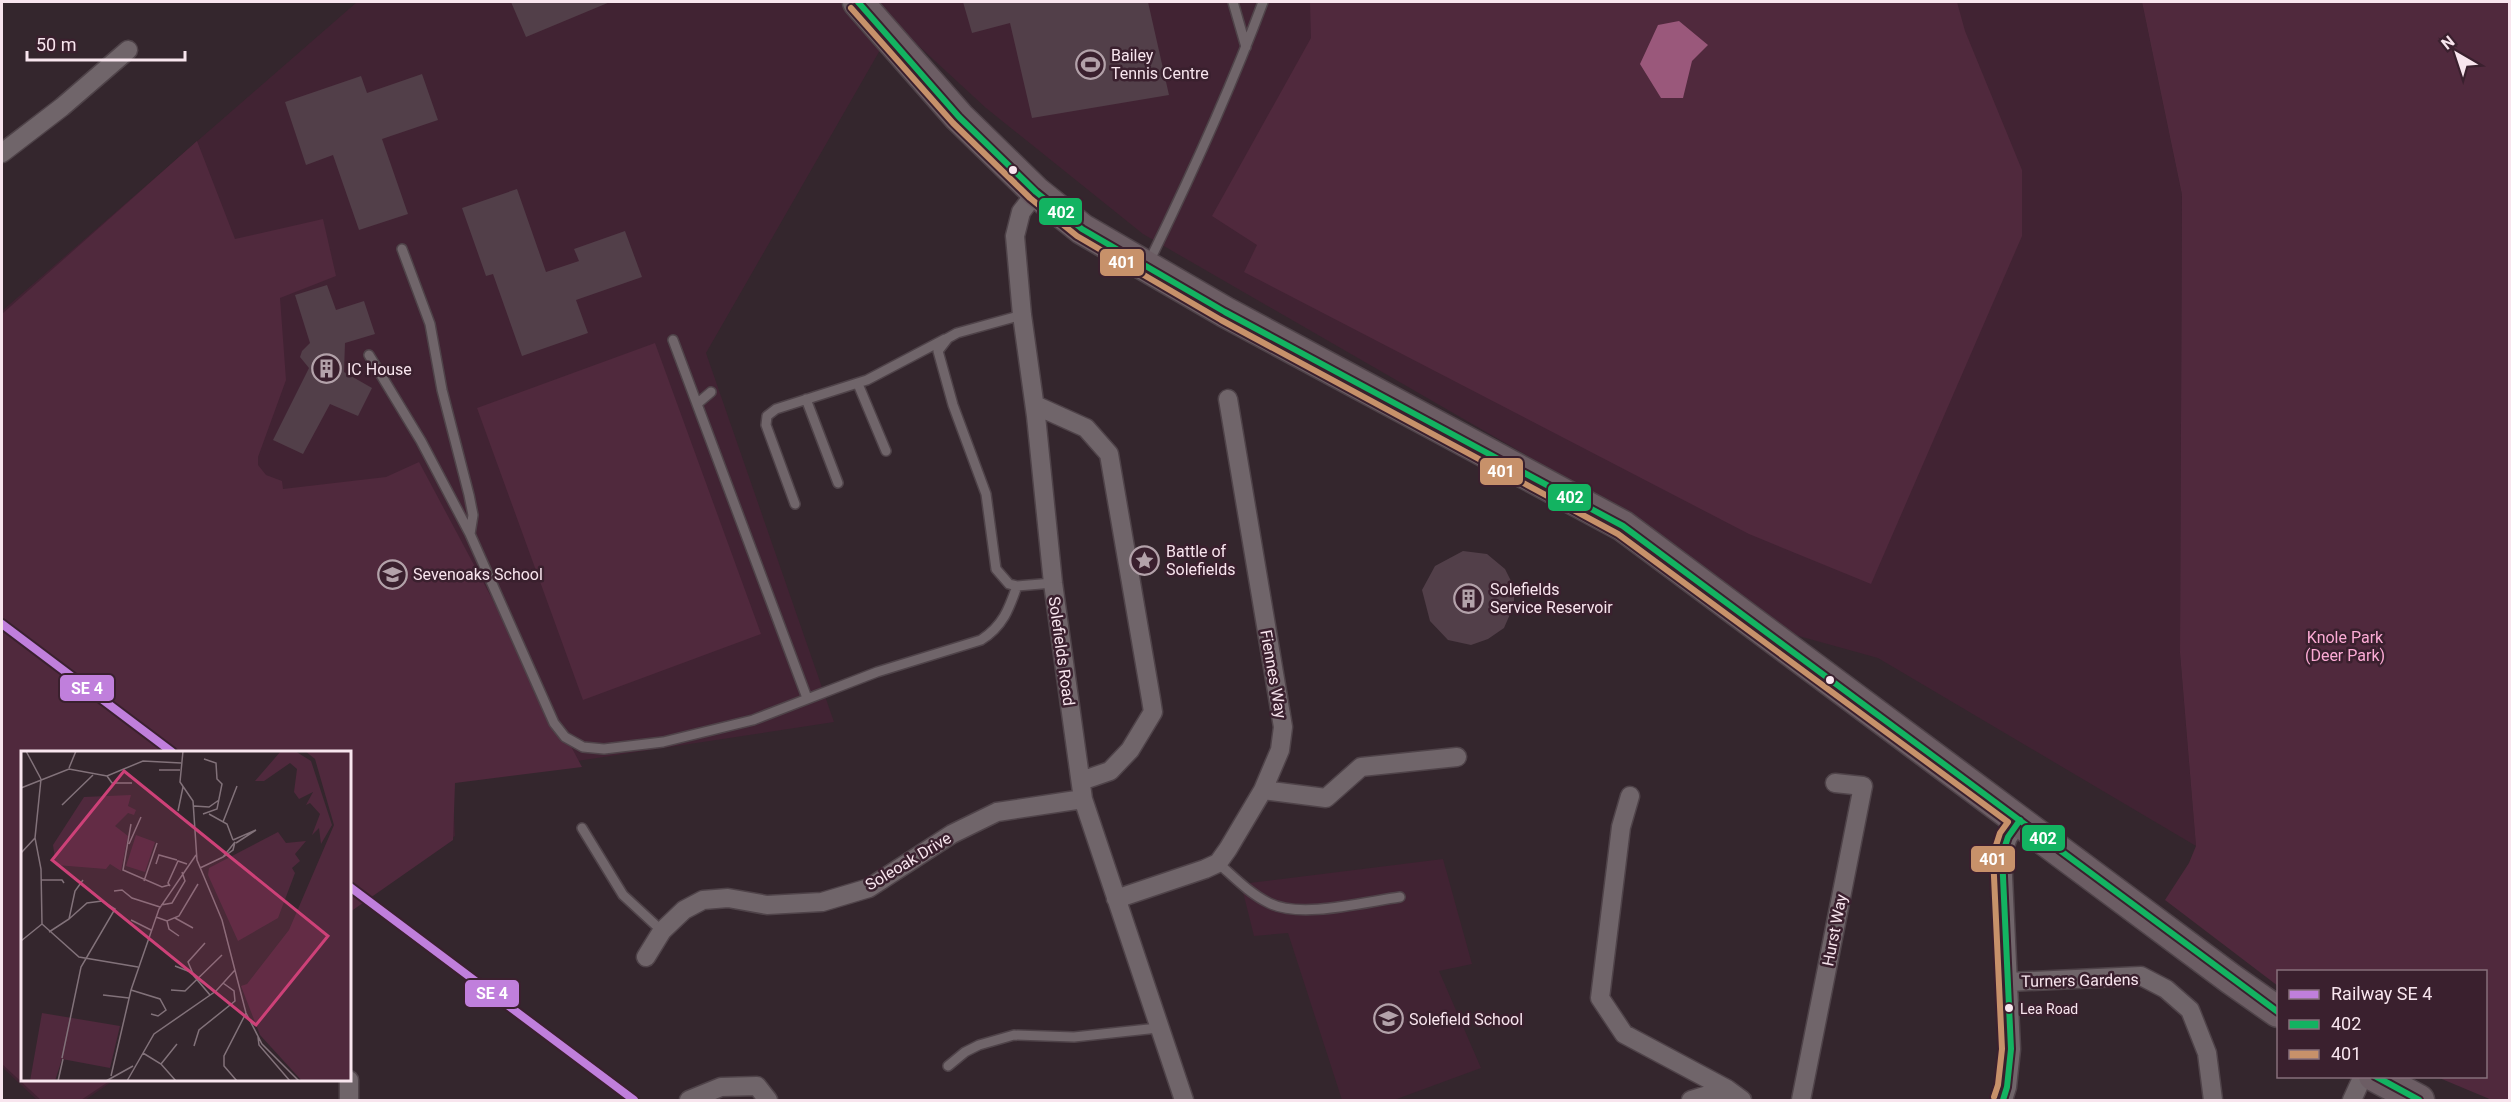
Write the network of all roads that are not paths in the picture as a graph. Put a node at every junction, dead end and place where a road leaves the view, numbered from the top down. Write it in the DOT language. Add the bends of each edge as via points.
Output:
graph roads {
  1 [pos="858,2"];
  2 [pos="1233,2"];
  3 [pos="1263,2"];
  4 [pos="1246,47"];
  5 [pos="128,50"];
  6 [pos="2,153"];
  7 [pos="1036,192"];
  8 [pos="402,249"];
  9 [pos="1147,266"];
  10 [pos="1022,315"];
  11 [pos="948,338"];
  12 [pos="674,340"];
  13 [pos="369,355"];
  14 [pos="858,384"];
  15 [pos="711,392"];
  16 [pos="807,399"];
  17 [pos="1228,399"];
  18 [pos="698,403"];
  19 [pos="1035,405"];
  20 [pos="886,451"];
  21 [pos="838,483"];
  22 [pos="795,504"];
  23 [pos="470,534"];
  24 [pos="1053,583"];
  25 [pos="1017,586"];
  26 [pos="807,698"];
  27 [pos="1457,757"];
  28 [pos="1835,783"];
  29 [pos="1082,790"];
  30 [pos="1263,790"];
  31 [pos="1630,796"];
  32 [pos="2020,820"];
  33 [pos="582,828"];
  34 [pos="1218,863"];
  35 [pos="1400,897"];
  36 [pos="1116,899"];
  37 [pos="662,931"];
  38 [pos="646,957"];
  39 [pos="2009,982"];
  40 [pos="2277,1011"];
  41 [pos="1158,1028"];
  42 [pos="948,1066"];
  43 [pos="2363,1078"];
  44 [pos="2376,1078"];
  45 [pos="349,1081"];
  46 [pos="1727,1089"];
  47 [pos="349,1101"];
  48 [pos="689,1101"];
  49 [pos="768,1101"];
  50 [pos="1184,1101"];
  51 [pos="1691,1101"];
  52 [pos="1742,1101"];
  53 [pos="1801,1101"];
  54 [pos="2003,1101"];
  55 [pos="2213,1101"];
  56 [pos="2352,1101"];
  57 [pos="2419,1101"];
  1 -- 7 [label="main road" via="959,117"];
  2 -- 4 [label="lane"];
  3 -- 4 [label="lane"];
  4 -- 9 [label="lane" via="1192,176"];
  5 -- 6 [label="street"];
  7 -- 9 [label="main road" via="1082,229"];
  7 -- 10 [label="street, Solefields Road" via="1021,212 1015,236"];
  8 -- 23 [label="lane" via="430,324 473,515"];
  9 -- 32 [label="main road" via="1623,526"];
  10 -- 11 [label="lane"];
  10 -- 19 [label="street, Solefields Road"];
  11 -- 14 [label="lane"];
  11 -- 25 [label="lane" via="938,351 940,361 986,494 996,569 1009,584"];
  12 -- 18 [label="lane"];
  13 -- 23 [label="lane" via="421,441"];
  14 -- 16 [label="lane"];
  14 -- 20 [label="lane"];
  15 -- 18 [label="lane"];
  16 -- 21 [label="lane"];
  16 -- 22 [label="lane" via="767,416 766,425"];
  17 -- 30 [label="street, Fiennes Way" via="1283,727 1280,750"];
  18 -- 26 [label="lane"];
  19 -- 24 [label="street, Solefields Road"];
  19 -- 29 [label="street, Soleoak Drive" via="1086,428 1109,454 1151,699 1152,712 1130,750 1110,771"];
  23 -- 26 [label="lane" via="554,723 565,737 583,747 663,742 753,720"];
  24 -- 25 [label="lane"];
  24 -- 29 [label="street, Solefields Road"];
  25 -- 26 [label="lane" via="1002,622 993,633"];
  27 -- 30 [label="street" via="1361,767 1326,798"];
  28 -- 53 [label="street, Hurst Way" via="1869,786"];
  29 -- 36 [label="street, Solefields Road"];
  29 -- 37 [label="street, Soleoak Drive" via="997,813 952,834 868,888 822,902 703,900 684,910"];
  30 -- 34 [label="street, Fiennes Way"];
  31 -- 46 [label="street" via="1621,827 1600,998 1624,1034"];
  32 -- 39 [label="street" via="2002,855"];
  32 -- 40 [label="main road"];
  33 -- 37 [label="lane" via="623,895"];
  34 -- 35 [label="lane" via="1251,892 1286,909 1308,910"];
  34 -- 36 [label="street"];
  36 -- 41 [label="street, Solefields Road"];
  37 -- 38 [label="street, Soleoak Drive"];
  39 -- 54 [label="street" via="2011,1049"];
  39 -- 55 [label="street, Turners Gardens" via="2141,976 2166,989 2190,1010 2207,1053"];
  41 -- 42 [label="lane" via="1074,1038 1014,1035 979,1045"];
  41 -- 50 [label="street, Solefields Road"];
  43 -- 56 [label="street"];
  44 -- 57 [label="main road"];
  45 -- 47 [label="street"];
  46 -- 51 [label="street"];
  46 -- 52 [label="street"];
  48 -- 49 [label="street" via="721,1087 757,1086"];
}
